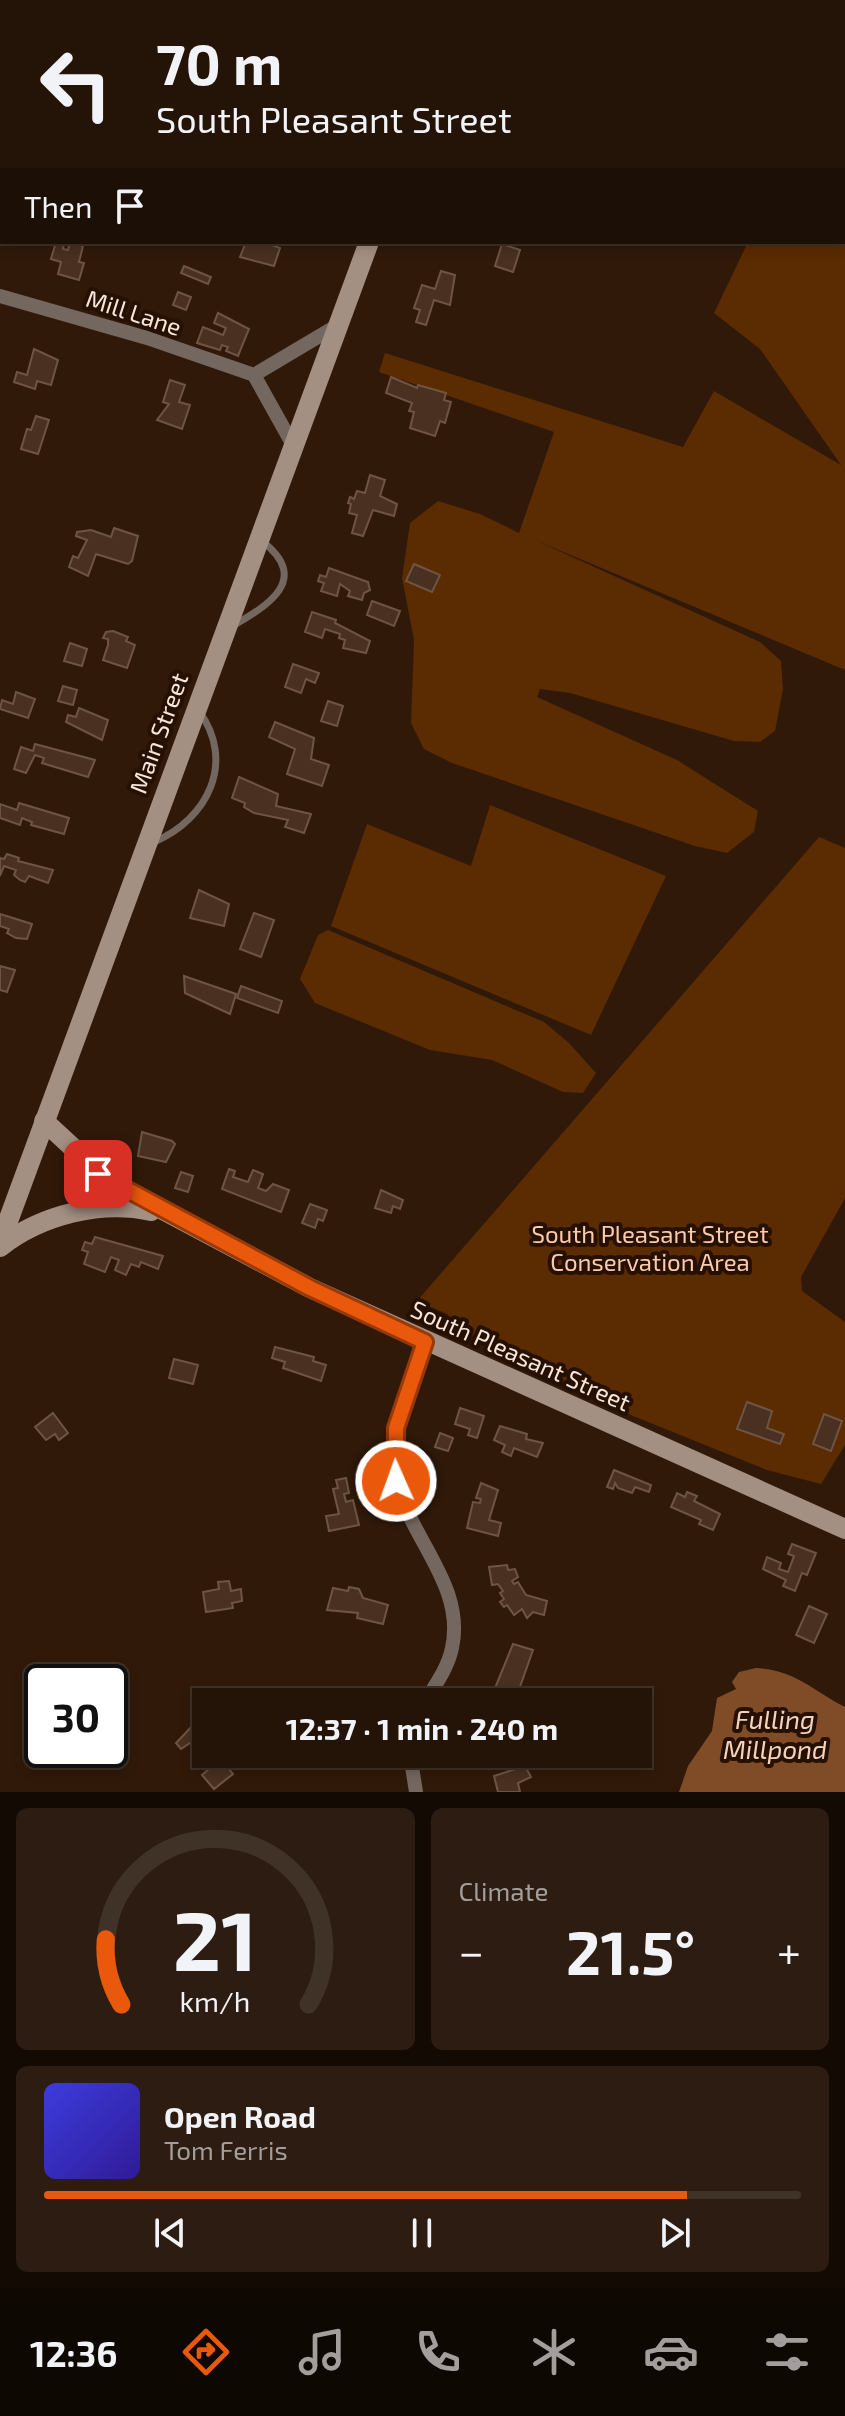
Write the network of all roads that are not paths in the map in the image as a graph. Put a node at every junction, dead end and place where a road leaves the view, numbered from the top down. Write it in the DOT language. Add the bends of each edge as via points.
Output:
graph roads {
  1 [pos="368,244"];
  2 [pos="0,296"];
  3 [pos="338,325"];
  4 [pos="254,375"];
  5 [pos="293,445"];
  6 [pos="258,538"];
  7 [pos="223,632"];
  8 [pos="195,706"];
  9 [pos="144,846"];
  10 [pos="44,1121"];
  11 [pos="88,1166"];
  12 [pos="91,1210"];
  13 [pos="180,1219"];
  14 [pos="0,1245"];
  15 [pos="425,1342"];
  16 [pos="845,1529"];
  17 [pos="432,1688"];
  18 [pos="412,1768"];
  19 [pos="416,1792"];
  1 -- 3 [label="street, Main Street"];
  2 -- 4 [label="street, Mill Lane"];
  3 -- 4 [label="street"];
  3 -- 5 [label="street, Main Street"];
  4 -- 5 [label="street"];
  5 -- 6 [label="street, Main Street"];
  6 -- 7 [label="street, Main Street"];
  6 -- 7 [label="lane" via="282,569 285,583 279,595"];
  7 -- 8 [label="street, Main Street"];
  8 -- 9 [label="street, Main Street"];
  8 -- 9 [label="lane" via="214,736 214,779 191,817 173,834"];
  9 -- 10 [label="street, Main Street"];
  10 -- 11 [label="street, South Pleasant Street"];
  10 -- 14 [label="street, Main Street"];
  11 -- 12 [label="street"];
  11 -- 13 [label="street, South Pleasant Street"];
  12 -- 13 [label="street, South Pleasant Street" via="138,1209"];
  12 -- 14 [label="street, South Pleasant Street" via="39,1223"];
  13 -- 15 [label="street, South Pleasant Street"];
  15 -- 16 [label="street, South Pleasant Street"];
  15 -- 17 [label="street" via="400,1411 394,1447 403,1506 445,1586 453,1617 452,1648"];
  18 -- 19 [label="street"];
}
